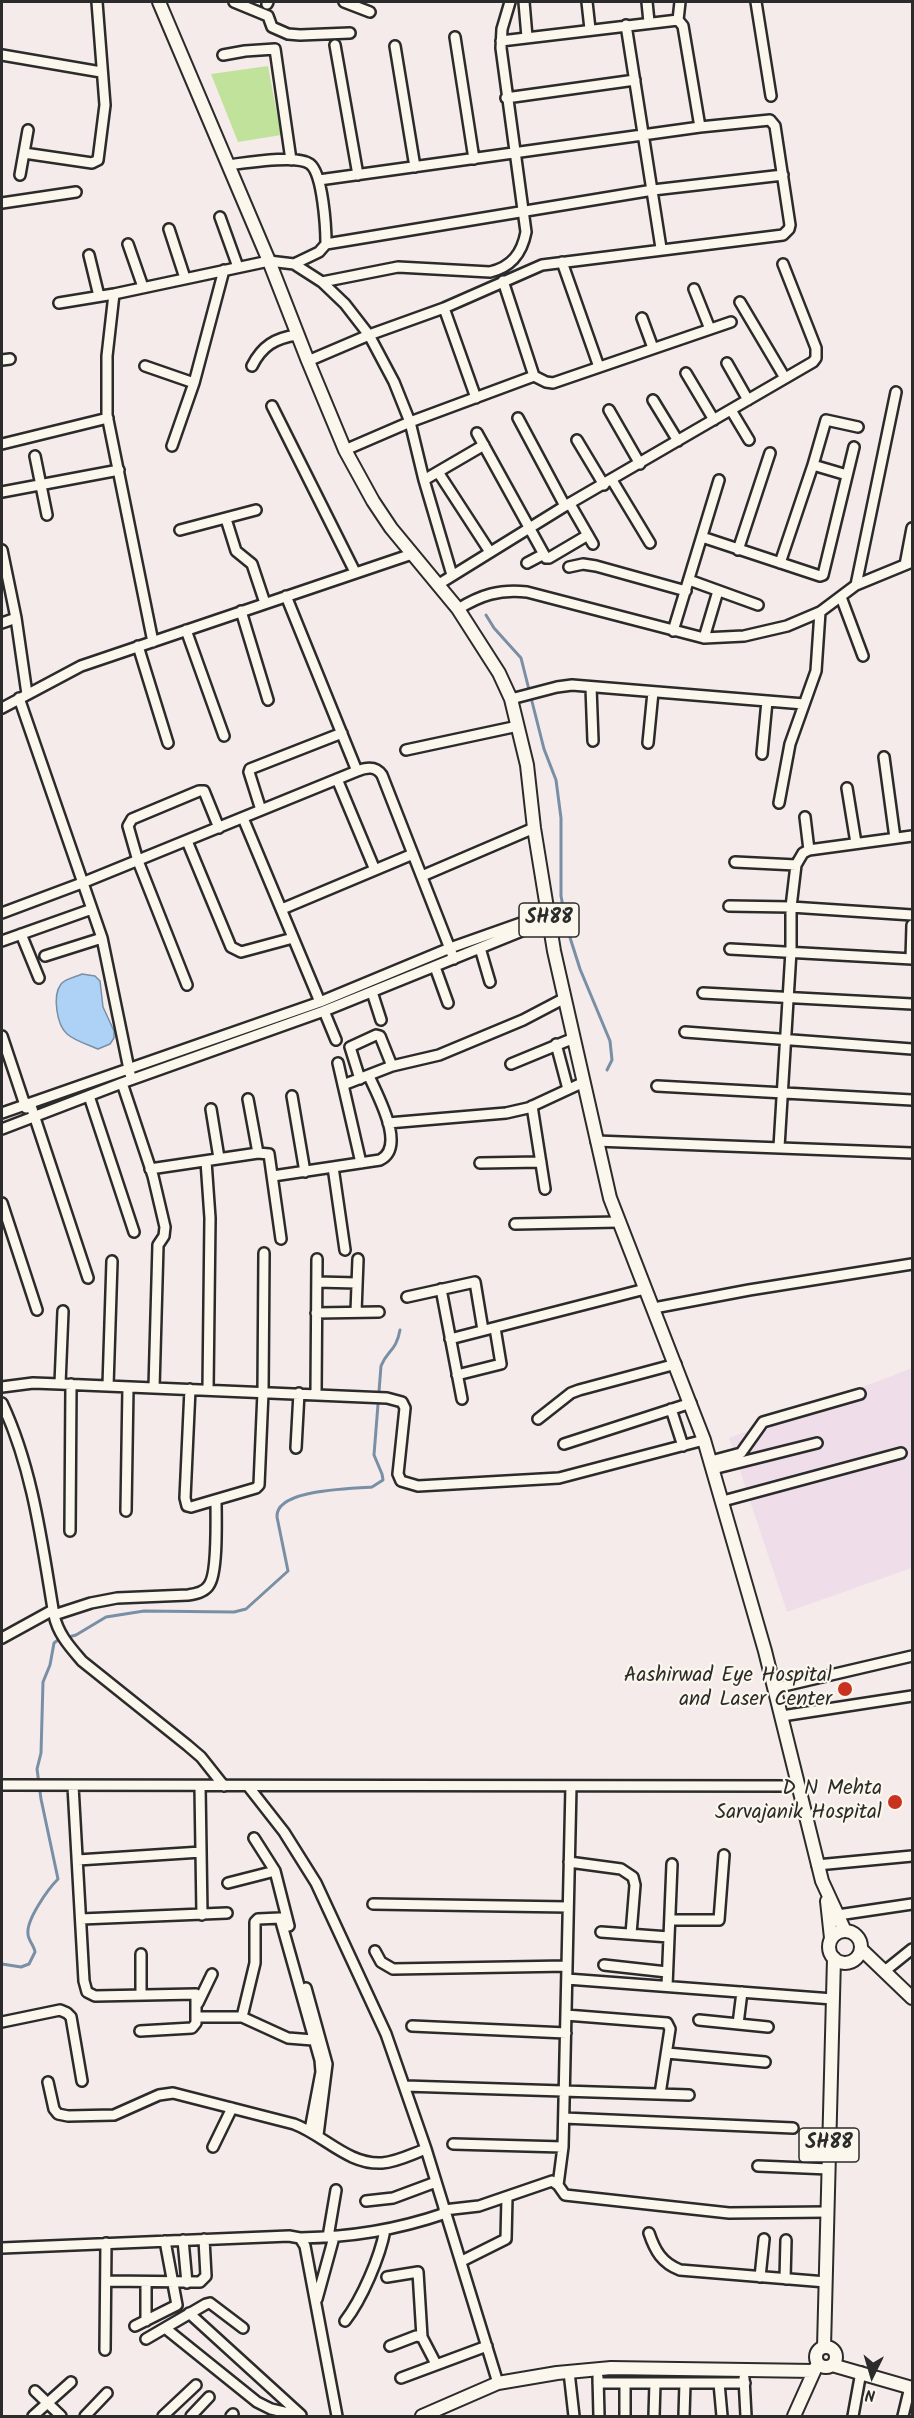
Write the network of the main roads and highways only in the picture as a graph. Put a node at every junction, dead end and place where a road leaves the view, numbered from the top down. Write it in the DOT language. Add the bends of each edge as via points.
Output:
graph roads {
  1 [pos="159,2"];
  2 [pos="825,1891"];
  3 [pos="845,1931"];
  4 [pos="831,1938"];
  5 [pos="861,1949"];
  6 [pos="834,1958"];
  7 [pos="912,1998"];
  8 [pos="824,2347"];
  9 [pos="832,2365"];
  10 [pos="816,2367"];
  11 [pos="911,2387"];
  12 [pos="422,2416"];
  13 [pos="794,2416"];
  1 -- 2 [label="main road, SH88" via="270,261 345,450 373,501 458,609 499,672 511,699 527,765 534,828 565,998 610,1198 712,1465 782,1716"];
  2 -- 3 [label="main road, SH88"];
  2 -- 4 [label="main road, SH88"];
  3 -- 4 [label="main road"];
  3 -- 5 [label="main road" via="859,1939"];
  4 -- 6 [label="main road" via="829,1949"];
  5 -- 6 [label="main road" via="852,1961"];
  5 -- 7 [label="main road"];
  6 -- 8 [label="main road, SH88"];
  8 -- 9 [label="main road" via="835,2354"];
  8 -- 10 [label="main road" via="817,2353"];
  9 -- 10 [label="main road"];
  9 -- 11 [label="main road"];
  10 -- 12 [label="main road" via="569,2372 498,2383"];
  10 -- 13 [label="main road"];
}
